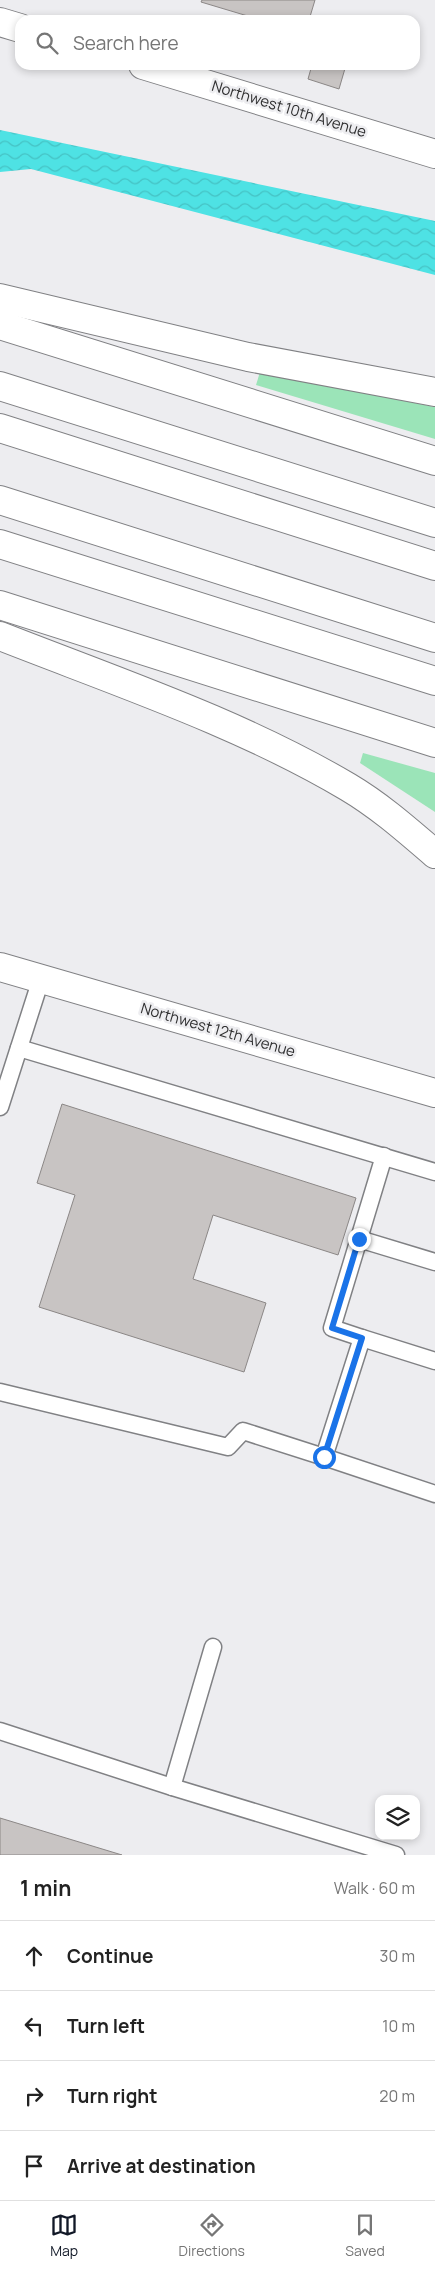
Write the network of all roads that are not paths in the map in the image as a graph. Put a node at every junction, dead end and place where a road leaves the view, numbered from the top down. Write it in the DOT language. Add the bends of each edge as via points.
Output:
graph roads {
  1 [pos="0,22"];
  2 [pos="15,26"];
  3 [pos="159,70"];
  4 [pos="435,154"];
  5 [pos="0,298"];
  6 [pos="0,325"];
  7 [pos="0,386"];
  8 [pos="435,392"];
  9 [pos="0,428"];
  10 [pos="435,461"];
  11 [pos="0,500"];
  12 [pos="435,523"];
  13 [pos="0,544"];
  14 [pos="435,566"];
  15 [pos="0,605"];
  16 [pos="0,636"];
  17 [pos="435,638"];
  18 [pos="435,681"];
  19 [pos="435,743"];
  20 [pos="435,854"];
  21 [pos="0,967"];
  22 [pos="41,979"];
  23 [pos="19,1048"];
  24 [pos="435,1094"];
  25 [pos="0,1107"];
  26 [pos="384,1156"];
  27 [pos="435,1172"];
  28 [pos="359,1239"];
  29 [pos="435,1262"];
  30 [pos="362,1338"];
  31 [pos="435,1361"];
  32 [pos="0,1392"];
  33 [pos="324,1457"];
  34 [pos="435,1494"];
  35 [pos="213,1647"];
  36 [pos="0,1731"];
  37 [pos="172,1787"];
  38 [pos="396,1855"];
  1 -- 2 [label="main road"];
  3 -- 4 [label="main road, Northwest 10th Avenue"];
  5 -- 8 [label="main road" via="239,354"];
  6 -- 10 [label="main road"];
  7 -- 12 [label="main road"];
  9 -- 14 [label="main road"];
  11 -- 17 [label="main road"];
  13 -- 18 [label="main road"];
  15 -- 19 [label="main road"];
  16 -- 20 [label="main road" via="218,722 270,746 365,798"];
  21 -- 22 [label="main road, Northwest 12th Avenue"];
  22 -- 23 [label="lane"];
  22 -- 24 [label="main road, Northwest 12th Avenue"];
  23 -- 25 [label="lane"];
  23 -- 26 [label="lane"];
  26 -- 27 [label="lane"];
  26 -- 28 [label="lane"];
  28 -- 29 [label="lane"];
  28 -- 30 [label="lane" via="332,1328"];
  30 -- 31 [label="lane"];
  30 -- 33 [label="lane"];
  32 -- 33 [label="lane" via="228,1447 243,1431"];
  33 -- 34 [label="lane"];
  35 -- 37 [label="lane"];
  36 -- 37 [label="lane"];
  37 -- 38 [label="lane"];
}
